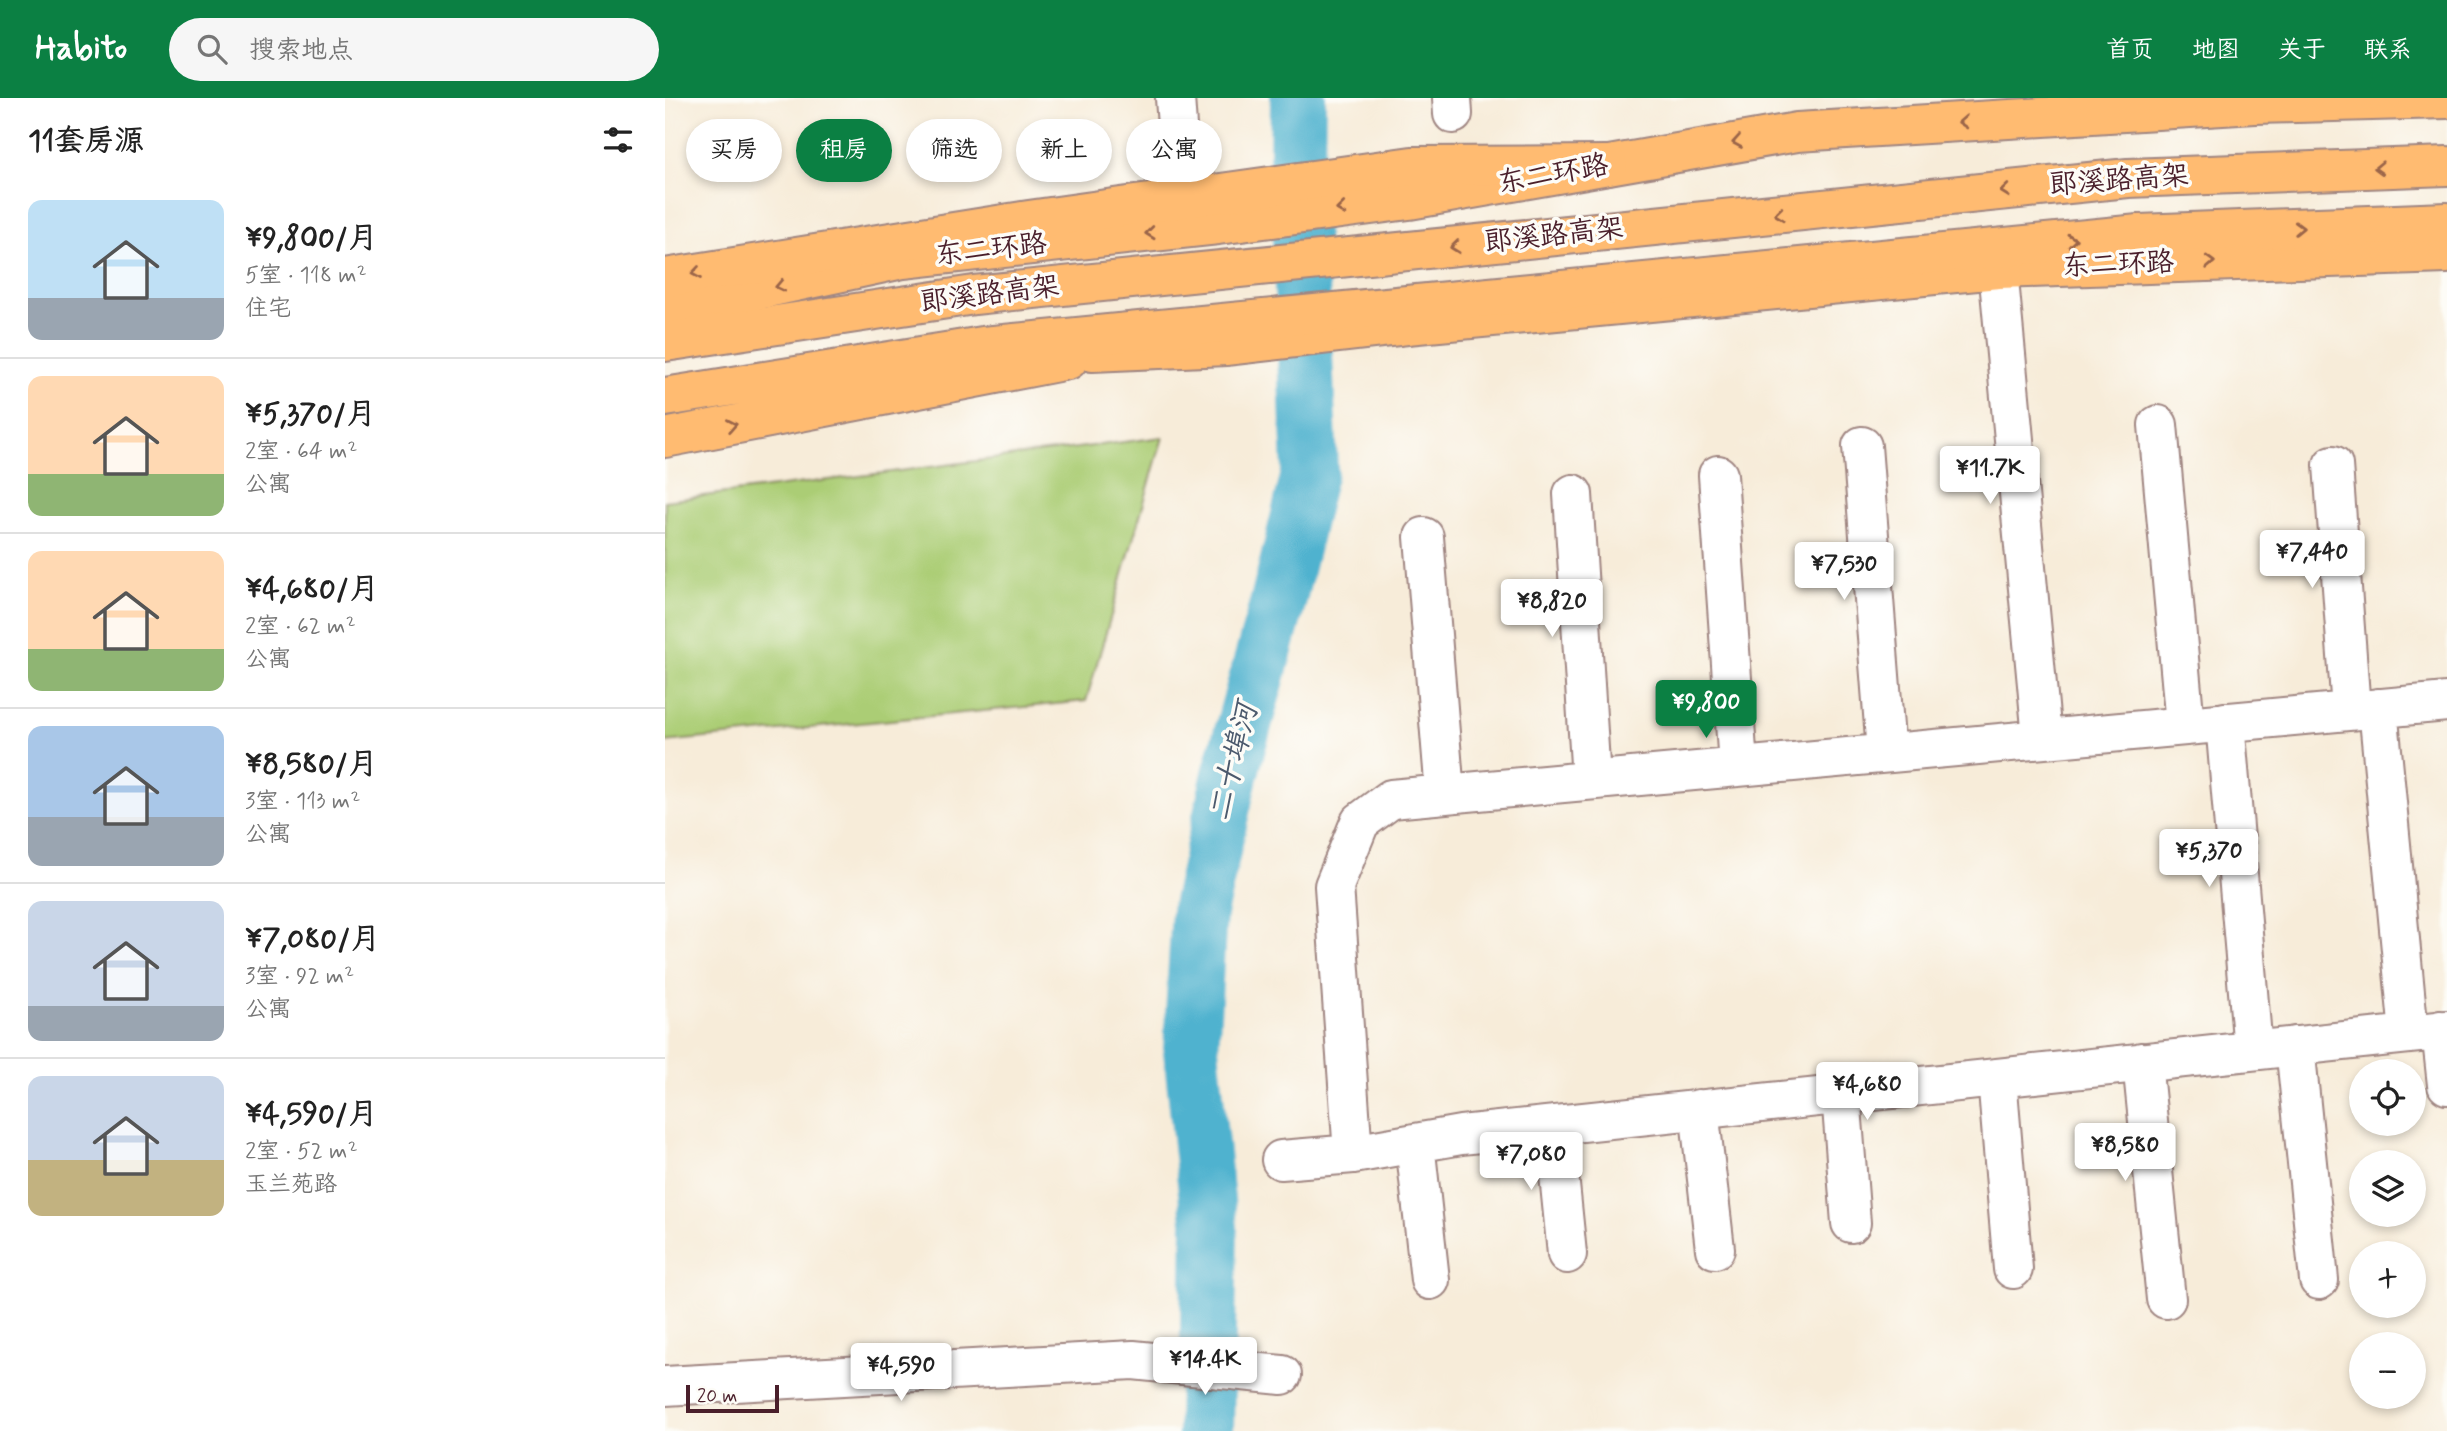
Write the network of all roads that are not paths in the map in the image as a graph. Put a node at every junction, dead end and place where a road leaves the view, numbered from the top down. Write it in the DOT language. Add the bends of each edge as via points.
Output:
graph roads {
  1 [pos="1175,98"];
  2 [pos="2447,99"];
  3 [pos="1796,115"];
  4 [pos="1176,119"];
  5 [pos="2447,166"];
  6 [pos="1219,209"];
  7 [pos="2447,222"];
  8 [pos="2447,254"];
  9 [pos="1998,269"];
  10 [pos="665,278"];
  11 [pos="665,310"];
  12 [pos="665,342"];
  13 [pos="1111,351"];
  14 [pos="665,397"];
  15 [pos="665,412"];
  16 [pos="2158,425"];
  17 [pos="665,438"];
  18 [pos="1862,446"];
  19 [pos="2333,465"];
  20 [pos="1718,475"];
  21 [pos="1573,494"];
  22 [pos="1424,537"];
  23 [pos="2447,702"];
  24 [pos="2364,709"];
  25 [pos="2225,722"];
  26 [pos="2185,725"];
  27 [pos="2042,738"];
  28 [pos="1886,752"];
  29 [pos="1738,766"];
  30 [pos="1591,780"];
  31 [pos="1445,794"];
  32 [pos="2432,1031"];
  33 [pos="2295,1046"];
  34 [pos="2253,1051"];
  35 [pos="2142,1062"];
  36 [pos="1997,1078"];
  37 [pos="2447,1085"];
  38 [pos="1841,1094"];
  39 [pos="1699,1110"];
  40 [pos="1554,1125"];
  41 [pos="1415,1143"];
  42 [pos="1353,1154"];
  43 [pos="1281,1160"];
  44 [pos="1851,1223"];
  45 [pos="1715,1249"];
  46 [pos="1567,1254"];
  47 [pos="2013,1269"];
  48 [pos="1430,1280"];
  49 [pos="2319,1280"];
  50 [pos="2166,1299"];
  51 [pos="1282,1375"];
  52 [pos="665,1387"];
  1 -- 4 [label="street"];
  2 -- 3 [label="main road, 东二环路, one-way"];
  3 -- 6 [label="main road, 东二环路, one-way" via="1608,165 1411,183"];
  5 -- 12 [label="main road, 郎溪路高架, one-way" via="2127,178 974,295"];
  6 -- 10 [label="main road, one-way" via="1029,220"];
  6 -- 11 [label="main road, 东二环路, one-way" via="903,259"];
  14 -- 7 [label="main road, 郎溪路高架, one-way" via="983,346 2139,233"];
  9 -- 8 [label="main road, 东二环路, one-way"];
  9 -- 13 [label="main road, 东二环路" via="1227,346"];
  9 -- 27 [label="street"];
  13 -- 15 [label="main road, 东二环路" via="885,363"];
  17 -- 13 [label="main road, one-way"];
  16 -- 26 [label="street"];
  18 -- 28 [label="street"];
  19 -- 24 [label="street"];
  20 -- 29 [label="street"];
  21 -- 30 [label="street"];
  22 -- 31 [label="street"];
  23 -- 24 [label="street"];
  24 -- 25 [label="street"];
  24 -- 32 [label="street"];
  25 -- 26 [label="street"];
  25 -- 34 [label="street"];
  26 -- 27 [label="street"];
  27 -- 28 [label="street"];
  28 -- 29 [label="street"];
  29 -- 30 [label="street"];
  30 -- 31 [label="street"];
  31 -- 42 [label="street" via="1391,799 1360,822 1334,886"];
  32 -- 33 [label="street"];
  32 -- 37 [label="street"];
  33 -- 34 [label="street"];
  33 -- 49 [label="street"];
  34 -- 35 [label="street"];
  35 -- 36 [label="street"];
  35 -- 50 [label="street"];
  36 -- 38 [label="street"];
  36 -- 47 [label="street"];
  38 -- 39 [label="street"];
  38 -- 44 [label="street"];
  39 -- 40 [label="street"];
  39 -- 45 [label="street"];
  40 -- 41 [label="street"];
  40 -- 46 [label="street"];
  41 -- 42 [label="street"];
  41 -- 48 [label="street"];
  42 -- 43 [label="street"];
  51 -- 52 [label="street" via="1133,1360"];
}
